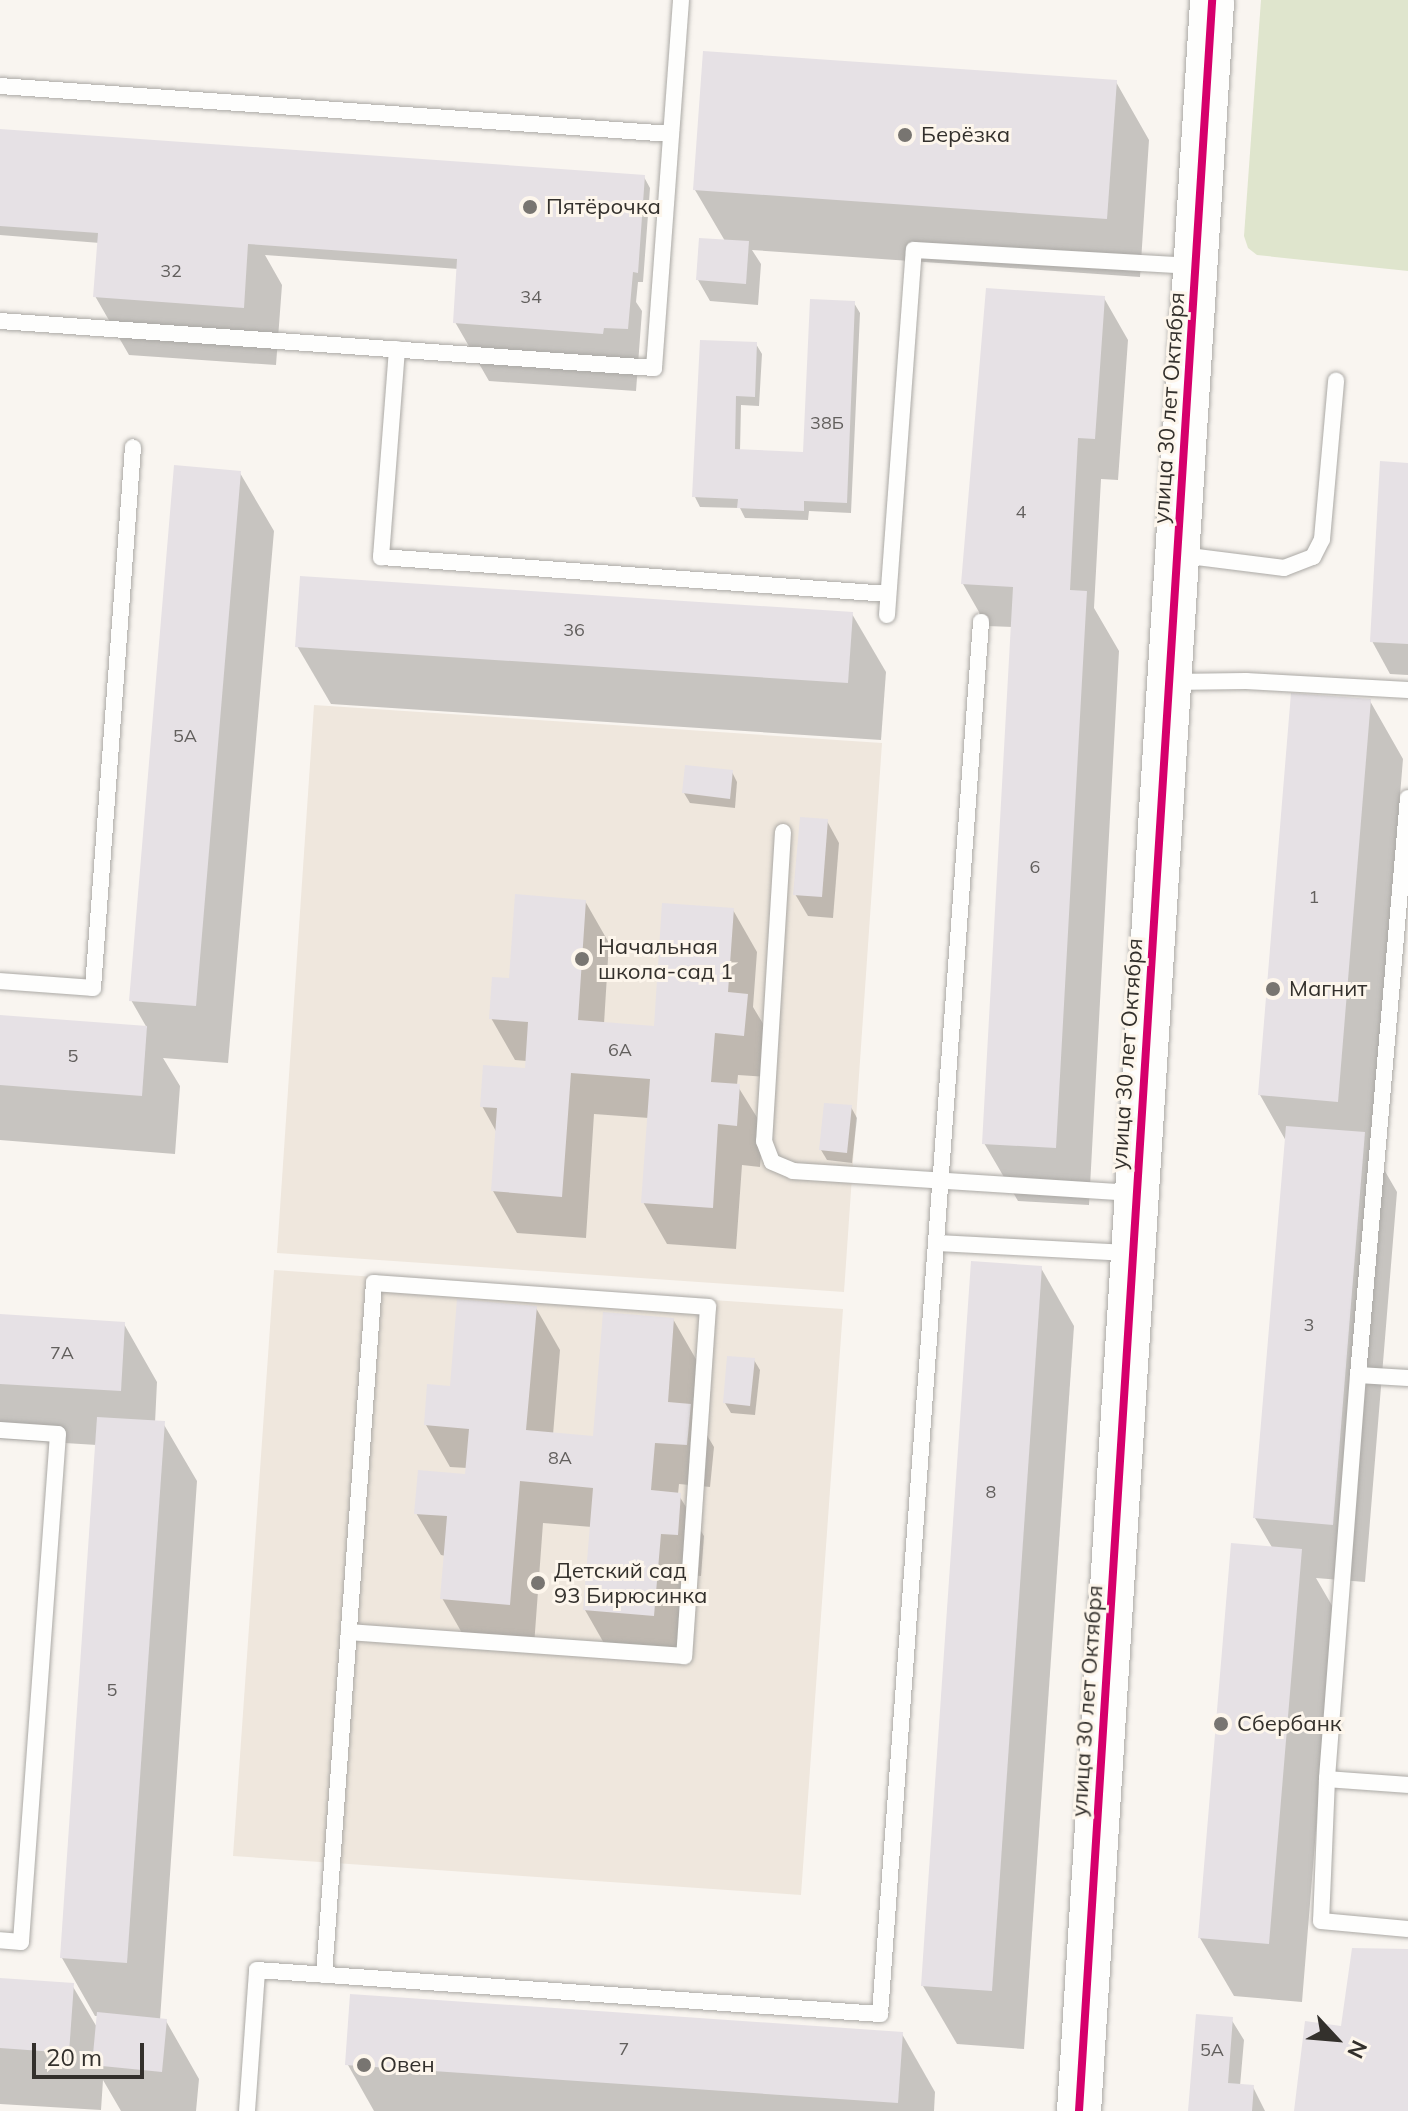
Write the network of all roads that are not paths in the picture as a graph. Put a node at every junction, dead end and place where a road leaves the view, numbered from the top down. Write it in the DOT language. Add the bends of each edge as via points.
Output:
graph roads {
  1 [pos="681,0"];
  2 [pos="1212,0"];
  3 [pos="0,86"];
  4 [pos="671,134"];
  5 [pos="1196,266"];
  6 [pos="0,321"];
  7 [pos="397,349"];
  8 [pos="1336,381"];
  9 [pos="133,447"];
  10 [pos="1177,555"];
  11 [pos="888,594"];
  12 [pos="887,615"];
  13 [pos="981,622"];
  14 [pos="1169,682"];
  15 [pos="1408,690"];
  16 [pos="1408,798"];
  17 [pos="783,832"];
  18 [pos="0,981"];
  19 [pos="940,1182"];
  20 [pos="1137,1193"];
  21 [pos="936,1243"];
  22 [pos="1133,1253"];
  23 [pos="1358,1375"];
  24 [pos="1408,1378"];
  25 [pos="0,1430"];
  26 [pos="349,1632"];
  27 [pos="1327,1779"];
  28 [pos="1408,1785"];
  29 [pos="1408,1929"];
  30 [pos="0,1940"];
  31 [pos="324,1975"];
  32 [pos="247,2111"];
  33 [pos="1079,2111"];
  1 -- 4 [label="lane"];
  2 -- 5 [label="street, улица 30 лет Октября"];
  3 -- 4 [label="lane"];
  4 -- 7 [label="lane" via="654,368"];
  5 -- 10 [label="street, улица 30 лет Октября"];
  5 -- 11 [label="lane" via="914,250"];
  6 -- 7 [label="lane"];
  7 -- 11 [label="lane" via="381,557"];
  8 -- 10 [label="lane" via="1322,539 1313,557 1284,568"];
  9 -- 18 [label="lane" via="93,988"];
  10 -- 14 [label="street, улица 30 лет Октября"];
  11 -- 12 [label="lane"];
  13 -- 19 [label="lane"];
  14 -- 15 [label="lane"];
  14 -- 20 [label="street, улица 30 лет Октября"];
  16 -- 23 [label="lane"];
  17 -- 19 [label="lane" via="764,1141 772,1162 793,1171"];
  19 -- 20 [label="lane"];
  19 -- 21 [label="lane"];
  20 -- 22 [label="street, улица 30 лет Октября"];
  21 -- 22 [label="lane"];
  21 -- 31 [label="lane" via="880,2014"];
  22 -- 33 [label="street, улица 30 лет Октября"];
  23 -- 24 [label="lane"];
  23 -- 27 [label="lane"];
  25 -- 30 [label="lane" via="58,1434 21,1942"];
  26 -- 26 [label="lane" via="374,1283 708,1307 684,1656"];
  26 -- 31 [label="lane"];
  27 -- 28 [label="lane"];
  27 -- 29 [label="lane" via="1321,1921"];
  31 -- 32 [label="lane" via="257,1970"];
}
